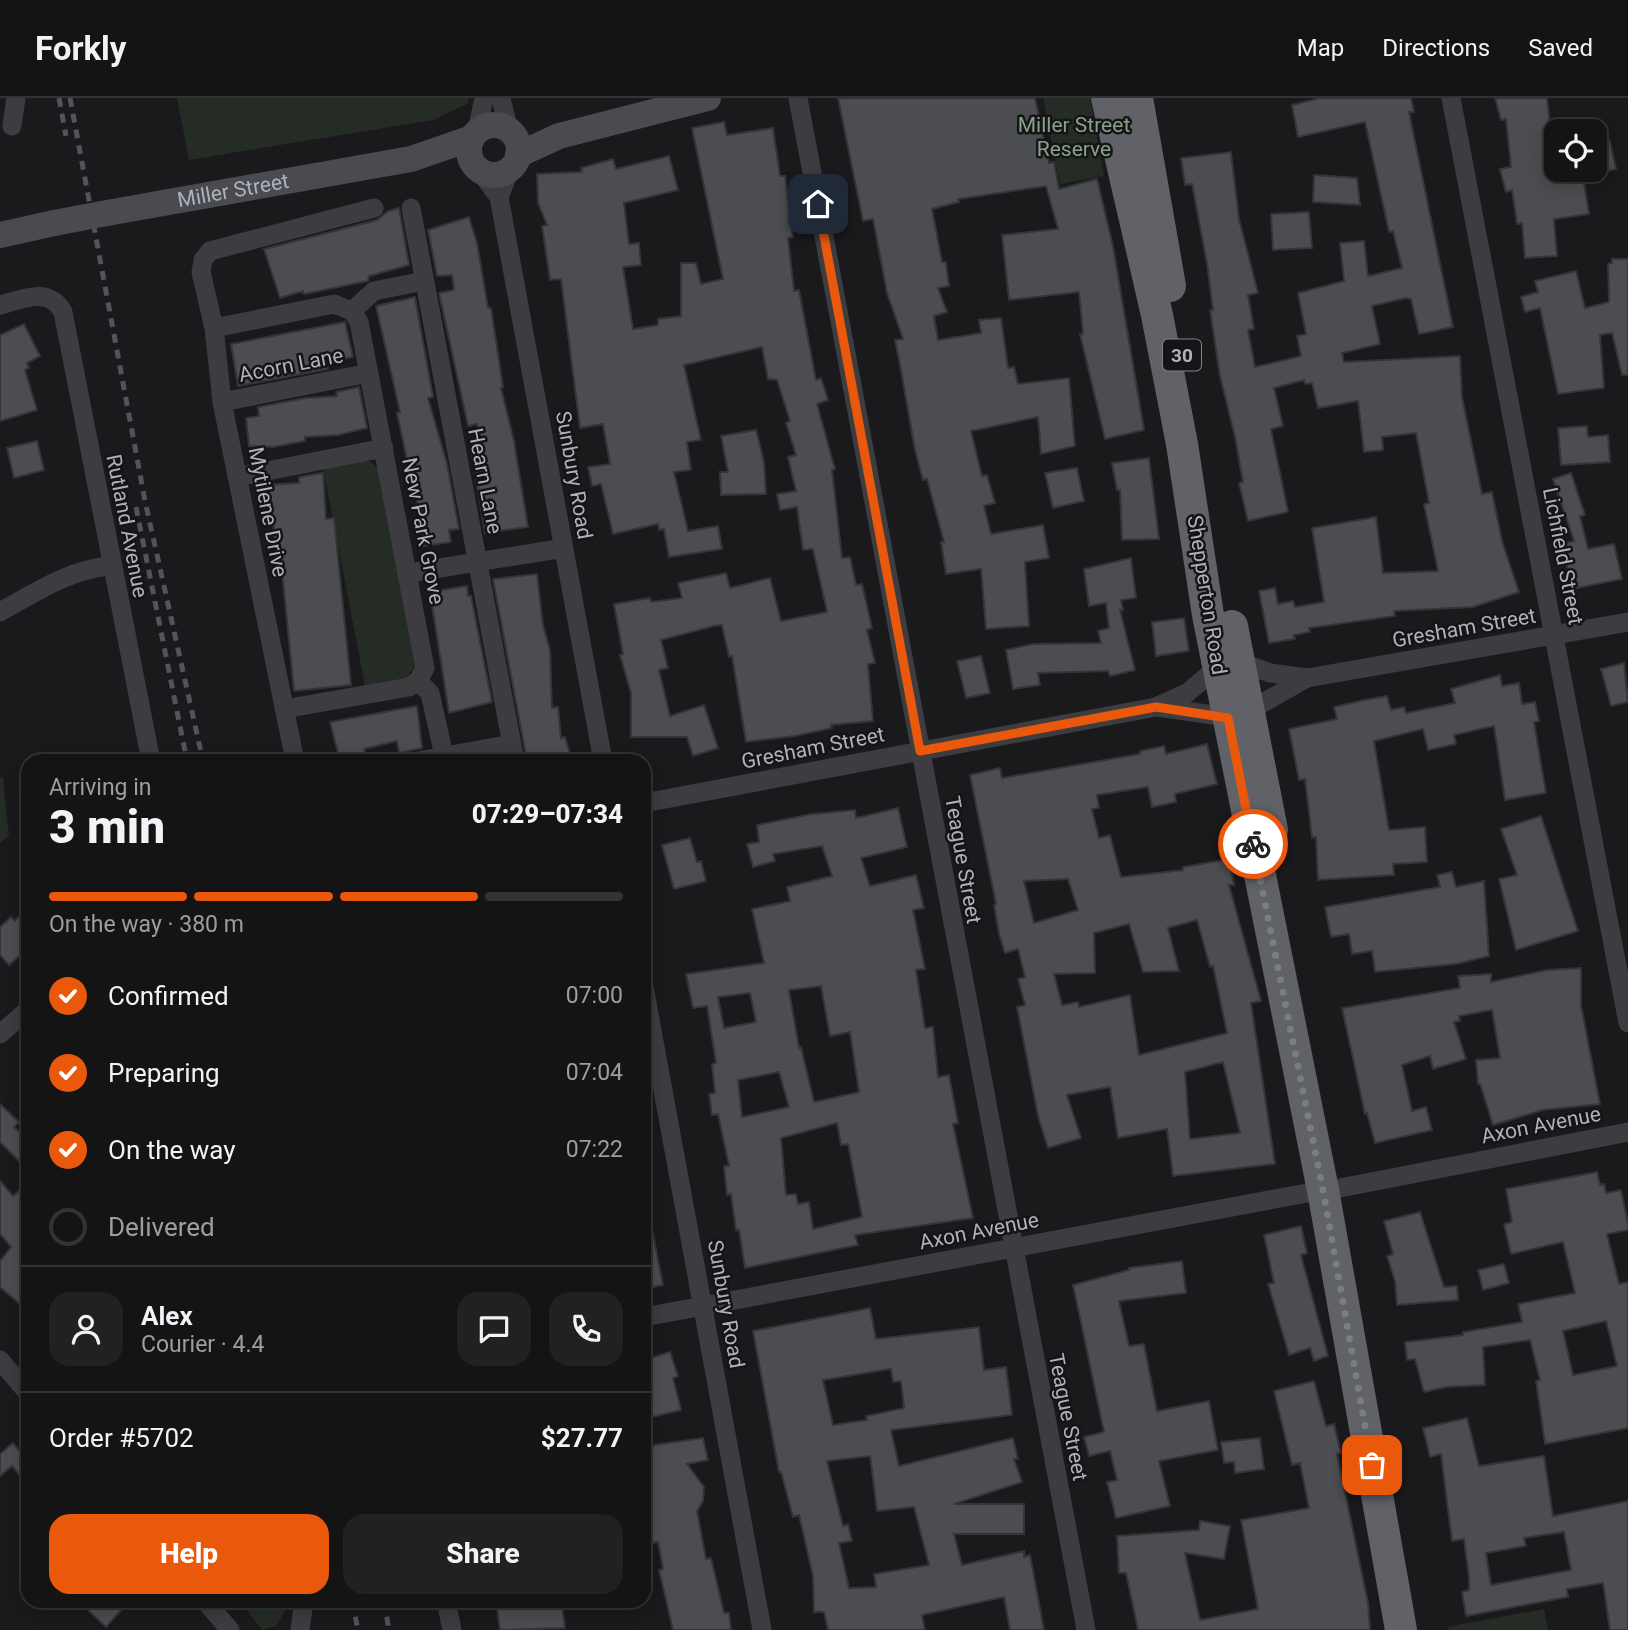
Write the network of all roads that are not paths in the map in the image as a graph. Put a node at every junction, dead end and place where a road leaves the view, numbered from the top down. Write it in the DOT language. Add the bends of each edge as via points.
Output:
graph roads {
  1 [pos="16,98"];
  2 [pos="484,98"];
  3 [pos="501,98"];
  4 [pos="708,98"];
  5 [pos="798,98"];
  6 [pos="1107,98"];
  7 [pos="1137,98"];
  8 [pos="1451,98"];
  9 [pos="12,126"];
  10 [pos="513,147"];
  11 [pos="474,149"];
  12 [pos="499,197"];
  13 [pos="374,208"];
  14 [pos="411,208"];
  15 [pos="0,235"];
  16 [pos="424,281"];
  17 [pos="0,305"];
  18 [pos="352,311"];
  19 [pos="214,328"];
  20 [pos="369,373"];
  21 [pos="222,402"];
  22 [pos="384,448"];
  23 [pos="237,477"];
  24 [pos="564,548"];
  25 [pos="477,562"];
  26 [pos="111,566"];
  27 [pos="409,573"];
  28 [pos="0,612"];
  29 [pos="1628,622"];
  30 [pos="1555,636"];
  31 [pos="1229,664"];
  32 [pos="1307,678"];
  33 [pos="418,681"];
  34 [pos="1156,707"];
  35 [pos="284,709"];
  36 [pos="1239,714"];
  37 [pos="920,751"];
  38 [pos="513,752"];
  39 [pos="150,754"];
  40 [pos="294,754"];
  41 [pos="443,754"];
  42 [pos="485,754"];
  43 [pos="602,754"];
  44 [pos="651,802"];
  45 [pos="1621,944"];
  46 [pos="21,1016"];
  47 [pos="1628,1023"];
  48 [pos="651,1025"];
  49 [pos="0,1034"];
  50 [pos="1628,1132"];
  51 [pos="1331,1189"];
  52 [pos="1012,1248"];
  53 [pos="703,1307"];
  54 [pos="651,1316"];
  55 [pos="0,1360"];
  56 [pos="21,1385"];
  57 [pos="211,1608"];
  58 [pos="303,1608"];
  59 [pos="312,1608"];
  60 [pos="447,1608"];
  61 [pos="230,1630"];
  62 [pos="300,1630"];
  63 [pos="310,1630"];
  64 [pos="452,1630"];
  65 [pos="762,1630"];
  66 [pos="1086,1630"];
  67 [pos="1401,1630"];
  68 [pos="1423,1630"];
  1 -- 9 [label="street"];
  2 -- 11 [label="street"];
  3 -- 10 [label="street"];
  4 -- 10 [label="main road"];
  5 -- 37 [label="street, Teague Street"];
  6 -- 31 [label="highway, Shepperton Road / 30"];
  7 -- 31 [label="highway, Shepperton Road / 30"];
  8 -- 30 [label="street, Lichfield Street"];
  10 -- 11 [label="main road" via="492,125"];
  10 -- 11 [label="main road" via="495,175"];
  10 -- 12 [label="street"];
  11 -- 12 [label="street, Sunbury Road"];
  11 -- 15 [label="main road, Miller Street, bridge"];
  12 -- 24 [label="street, Sunbury Road"];
  13 -- 19 [label="street, Mytilene Drive" via="210,251 201,272"];
  14 -- 16 [label="street, Hearn Lane"];
  16 -- 18 [label="street" via="374,291"];
  16 -- 25 [label="street, Hearn Lane"];
  17 -- 26 [label="street, Rutland Avenue" via="35,295 55,301 63,312"];
  18 -- 19 [label="street" via="334,304"];
  18 -- 20 [label="street, New Park Grove" via="359,322"];
  19 -- 21 [label="street, Mytilene Drive"];
  20 -- 21 [label="street, Acorn Lane"];
  20 -- 22 [label="street, New Park Grove"];
  21 -- 23 [label="street, Mytilene Drive"];
  22 -- 23 [label="street"];
  22 -- 27 [label="street, New Park Grove"];
  23 -- 35 [label="street, Mytilene Drive"];
  24 -- 25 [label="street"];
  24 -- 43 [label="street, Sunbury Road"];
  25 -- 27 [label="street"];
  25 -- 38 [label="street, Hearn Lane"];
  26 -- 28 [label="street" via="65,576"];
  26 -- 39 [label="street, Rutland Avenue"];
  27 -- 33 [label="street, New Park Grove" via="425,668"];
  29 -- 30 [label="street, Gresham Street"];
  30 -- 32 [label="street, Gresham Street"];
  30 -- 45 [label="street, Lichfield Street"];
  31 -- 32 [label="street, Gresham Street"];
  31 -- 34 [label="street, Gresham Street" via="1187,693"];
  31 -- 36 [label="highway, Shepperton Road / 30"];
  32 -- 36 [label="street, Gresham Street"];
  33 -- 35 [label="street" via="409,687"];
  33 -- 41 [label="street" via="430,693"];
  34 -- 36 [label="street, Gresham Street"];
  34 -- 37 [label="street, Gresham Street"];
  35 -- 40 [label="street, Mytilene Drive"];
  36 -- 51 [label="highway, Shepperton Road / 30"];
  37 -- 44 [label="street, Gresham Street"];
  37 -- 52 [label="street, Teague Street"];
  38 -- 42 [label="street"];
  45 -- 47 [label="street, Lichfield Street"];
  46 -- 49 [label="street"];
  48 -- 53 [label="street, Sunbury Road"];
  50 -- 51 [label="street, Axon Avenue"];
  51 -- 52 [label="street, Axon Avenue"];
  51 -- 67 [label="highway, Shepperton Road / 30"];
  51 -- 68 [label="highway, Shepperton Road / 30"];
  52 -- 53 [label="street, Axon Avenue"];
  52 -- 66 [label="street, Teague Street"];
  53 -- 54 [label="street, Axon Avenue"];
  53 -- 65 [label="street, Sunbury Road"];
  55 -- 56 [label="street"];
  57 -- 61 [label="street"];
  58 -- 62 [label="street"];
  59 -- 63 [label="street"];
  60 -- 64 [label="street"];
}
